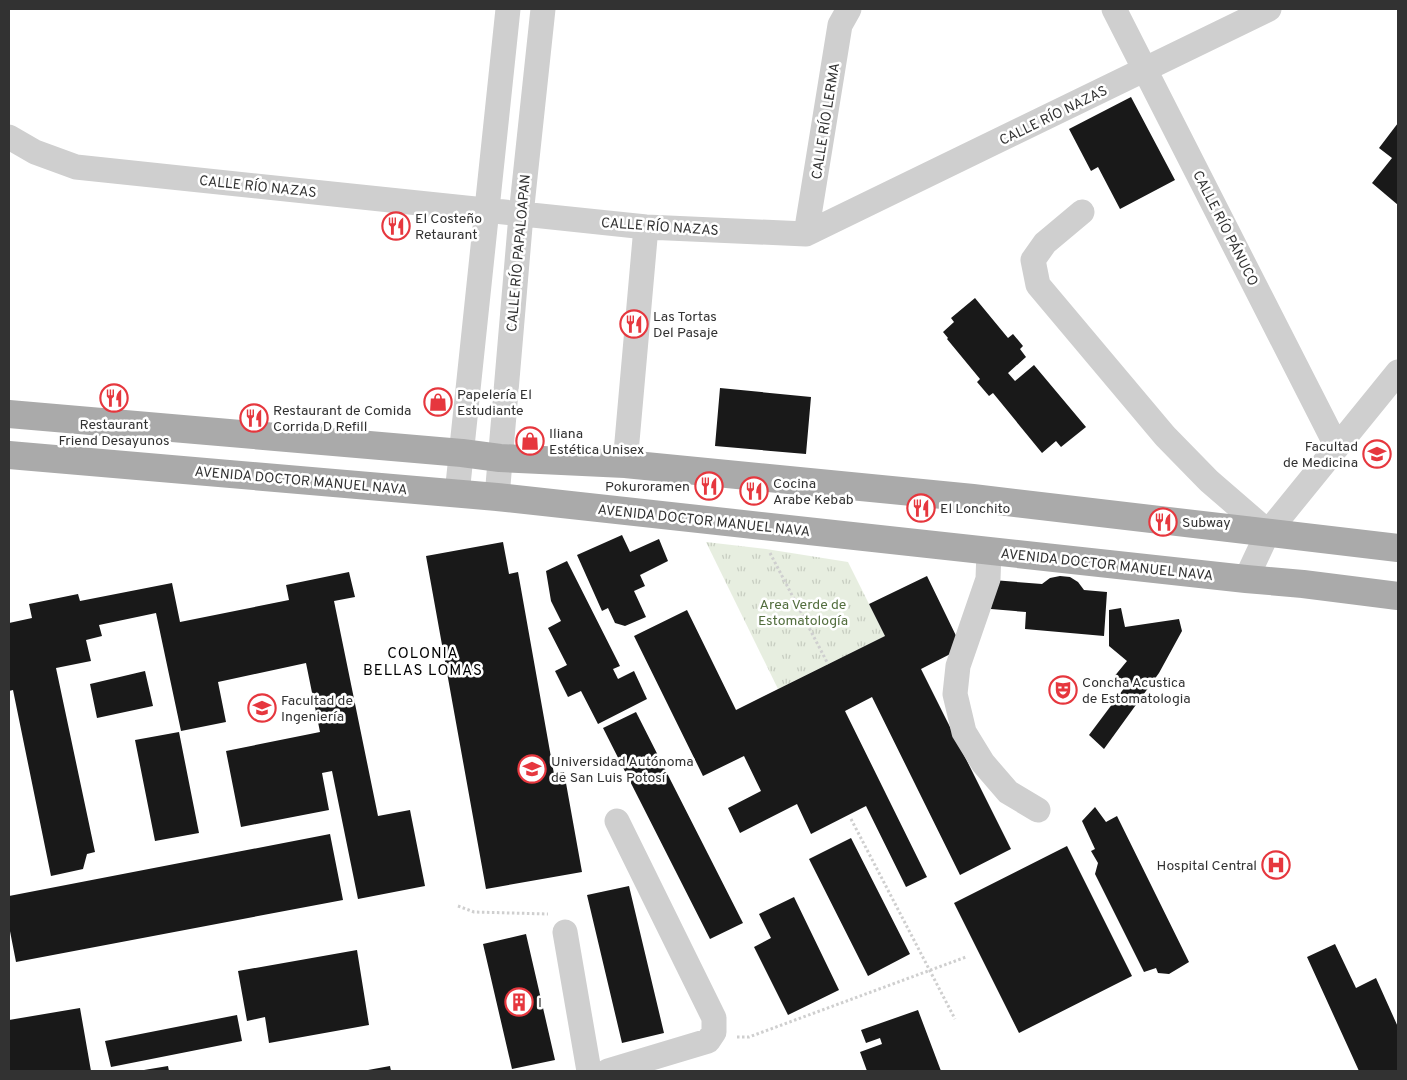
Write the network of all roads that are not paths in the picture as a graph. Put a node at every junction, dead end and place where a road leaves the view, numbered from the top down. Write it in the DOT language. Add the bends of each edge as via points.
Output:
graph roads {
  1 [pos="508,9"];
  2 [pos="849,9"];
  3 [pos="1114,9"];
  4 [pos="1269,9"];
  5 [pos="534,10"];
  6 [pos="1145,70"];
  7 [pos="9,137"];
  8 [pos="486,210"];
  9 [pos="1082,212"];
  10 [pos="521,215"];
  11 [pos="646,227"];
  12 [pos="806,234"];
  13 [pos="1398,372"];
  14 [pos="9,414"];
  15 [pos="1338,447"];
  16 [pos="462,453"];
  17 [pos="9,455"];
  18 [pos="500,458"];
  19 [pos="625,464"];
  20 [pos="457,494"];
  21 [pos="497,497"];
  22 [pos="1268,532"];
  23 [pos="1398,548"];
  24 [pos="988,551"];
  25 [pos="1246,579"];
  26 [pos="1398,596"];
  27 [pos="1038,810"];
  28 [pos="617,821"];
  29 [pos="565,932"];
  30 [pos="589,1071"];
  31 [pos="608,1071"];
  1 -- 8 [label="street"];
  2 -- 12 [label="street, CALLE RÍO LERMA" via="840,25"];
  3 -- 6 [label="street, CALLE RÍO PÁNUCO"];
  4 -- 6 [label="street, CALLE RÍO NAZAS"];
  5 -- 10 [label="street, CALLE RÍO PAPALOAPAN"];
  6 -- 12 [label="street, CALLE RÍO NAZAS"];
  6 -- 15 [label="street, CALLE RÍO PÁNUCO"];
  7 -- 8 [label="street, CALLE RÍO NAZAS" via="35,152 76,167"];
  8 -- 10 [label="street, CALLE RÍO NAZAS"];
  8 -- 16 [label="street"];
  9 -- 22 [label="street" via="1045,243 1033,260 1038,285 1165,436 1209,481"];
  10 -- 11 [label="street, CALLE RÍO NAZAS"];
  10 -- 18 [label="street, CALLE RÍO PAPALOAPAN"];
  11 -- 12 [label="street, CALLE RÍO NAZAS"];
  11 -- 19 [label="street"];
  13 -- 15 [label="street"];
  14 -- 16 [label="main road"];
  15 -- 22 [label="street"];
  16 -- 18 [label="main road"];
  16 -- 20 [label="street"];
  17 -- 20 [label="main road, AVENIDA DOCTOR MANUEL NAVA"];
  18 -- 19 [label="main road"];
  18 -- 21 [label="street, CALLE RÍO PAPALOAPAN"];
  19 -- 22 [label="main road" via="972,498"];
  20 -- 21 [label="main road, AVENIDA DOCTOR MANUEL NAVA"];
  21 -- 24 [label="main road, AVENIDA DOCTOR MANUEL NAVA"];
  22 -- 23 [label="main road"];
  22 -- 25 [label="street"];
  24 -- 25 [label="main road, AVENIDA DOCTOR MANUEL NAVA"];
  24 -- 27 [label="street" via="988,579 958,666 955,694 964,732 983,763 1008,792"];
  25 -- 26 [label="main road, AVENIDA DOCTOR MANUEL NAVA"];
  28 -- 31 [label="street" via="714,1018 714,1032 703,1043"];
  29 -- 30 [label="street"];
}
